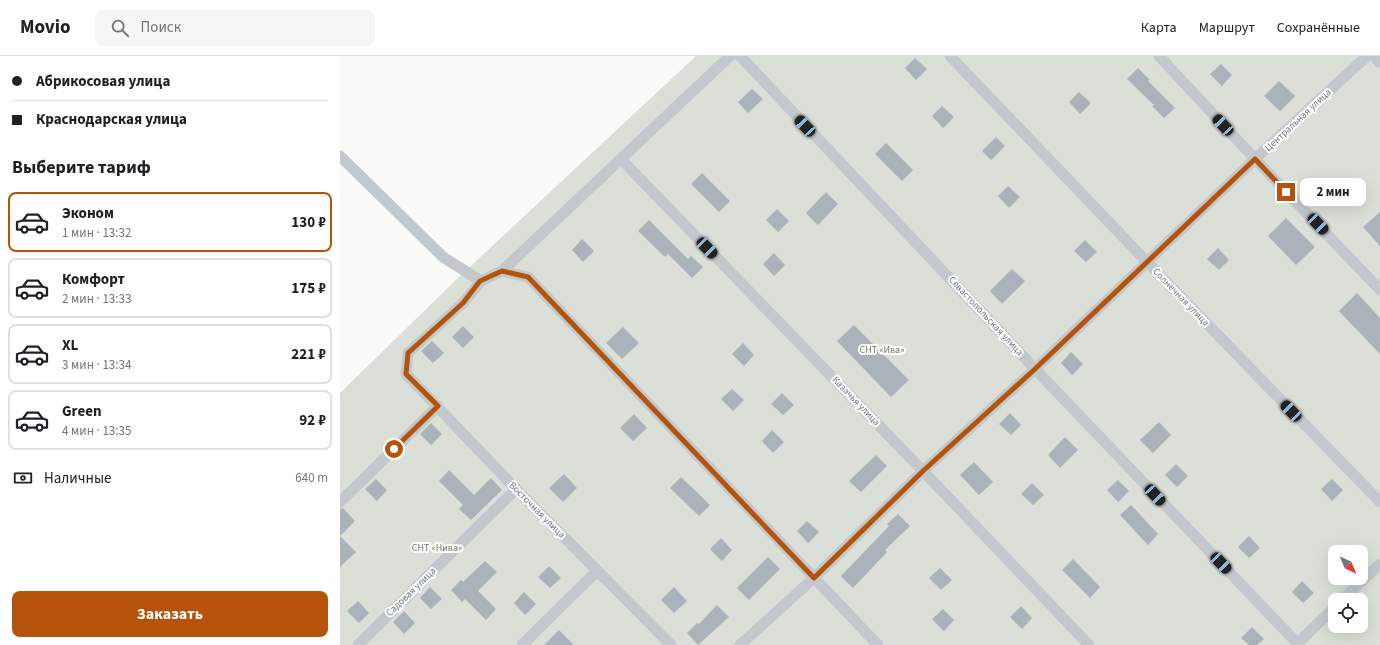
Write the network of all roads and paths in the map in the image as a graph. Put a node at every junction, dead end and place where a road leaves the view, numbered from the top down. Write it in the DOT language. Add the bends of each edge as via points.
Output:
graph roads {
  1 [pos="730,56"];
  2 [pos="740,56"];
  3 [pos="950,56"];
  4 [pos="1159,56"];
  5 [pos="1367,56"];
  6 [pos="1374,56"];
  7 [pos="1380,62"];
  8 [pos="340,156"];
  9 [pos="621,159"];
  10 [pos="1255,159"];
  11 [pos="1147,262"];
  12 [pos="502,271"];
  13 [pos="480,281"];
  14 [pos="1380,290"];
  15 [pos="1035,369"];
  16 [pos="438,406"];
  17 [pos="923,471"];
  18 [pos="516,489"];
  19 [pos="340,502"];
  20 [pos="1380,502"];
  21 [pos="1380,564"];
  22 [pos="597,571"];
  23 [pos="814,578"];
  24 [pos="1349,593"];
  25 [pos="1328,614"];
  26 [pos="1297,644"];
  27 [pos="358,645"];
  28 [pos="522,645"];
  29 [pos="670,645"];
  30 [pos="740,645"];
  31 [pos="878,645"];
  32 [pos="1089,645"];
  1 -- 9 [label="street"];
  2 -- 15 [label="street, Севастопольская улица"];
  3 -- 11 [label="street, Солнечная улица"];
  4 -- 10 [label="street"];
  5 -- 10 [label="street, Центральная улица"];
  6 -- 7 [label="street"];
  8 -- 13 [label="street" via="443,257"];
  9 -- 12 [label="street"];
  9 -- 17 [label="street, Казачья улица"];
  10 -- 11 [label="street, Центральная улица"];
  10 -- 14 [label="street"];
  11 -- 15 [label="street, Центральная улица"];
  11 -- 20 [label="street, Солнечная улица"];
  12 -- 13 [label="street"];
  12 -- 23 [label="street" via="528,277"];
  13 -- 16 [label="street, Восточная улица" via="463,303 408,353 406,374"];
  15 -- 17 [label="street, Центральная улица"];
  15 -- 26 [label="street, Севастопольская улица"];
  16 -- 18 [label="street, Восточная улица"];
  16 -- 19 [label="street"];
  17 -- 23 [label="street, Центральная улица"];
  17 -- 32 [label="street, Казачья улица"];
  18 -- 22 [label="street, Восточная улица"];
  18 -- 27 [label="street, Садовая улица"];
  21 -- 24 [label="street"];
  22 -- 28 [label="street"];
  22 -- 29 [label="street, Восточная улица"];
  23 -- 30 [label="street, Центральная улица"];
  23 -- 31 [label="street"];
  25 -- 26 [label="street"];
}
